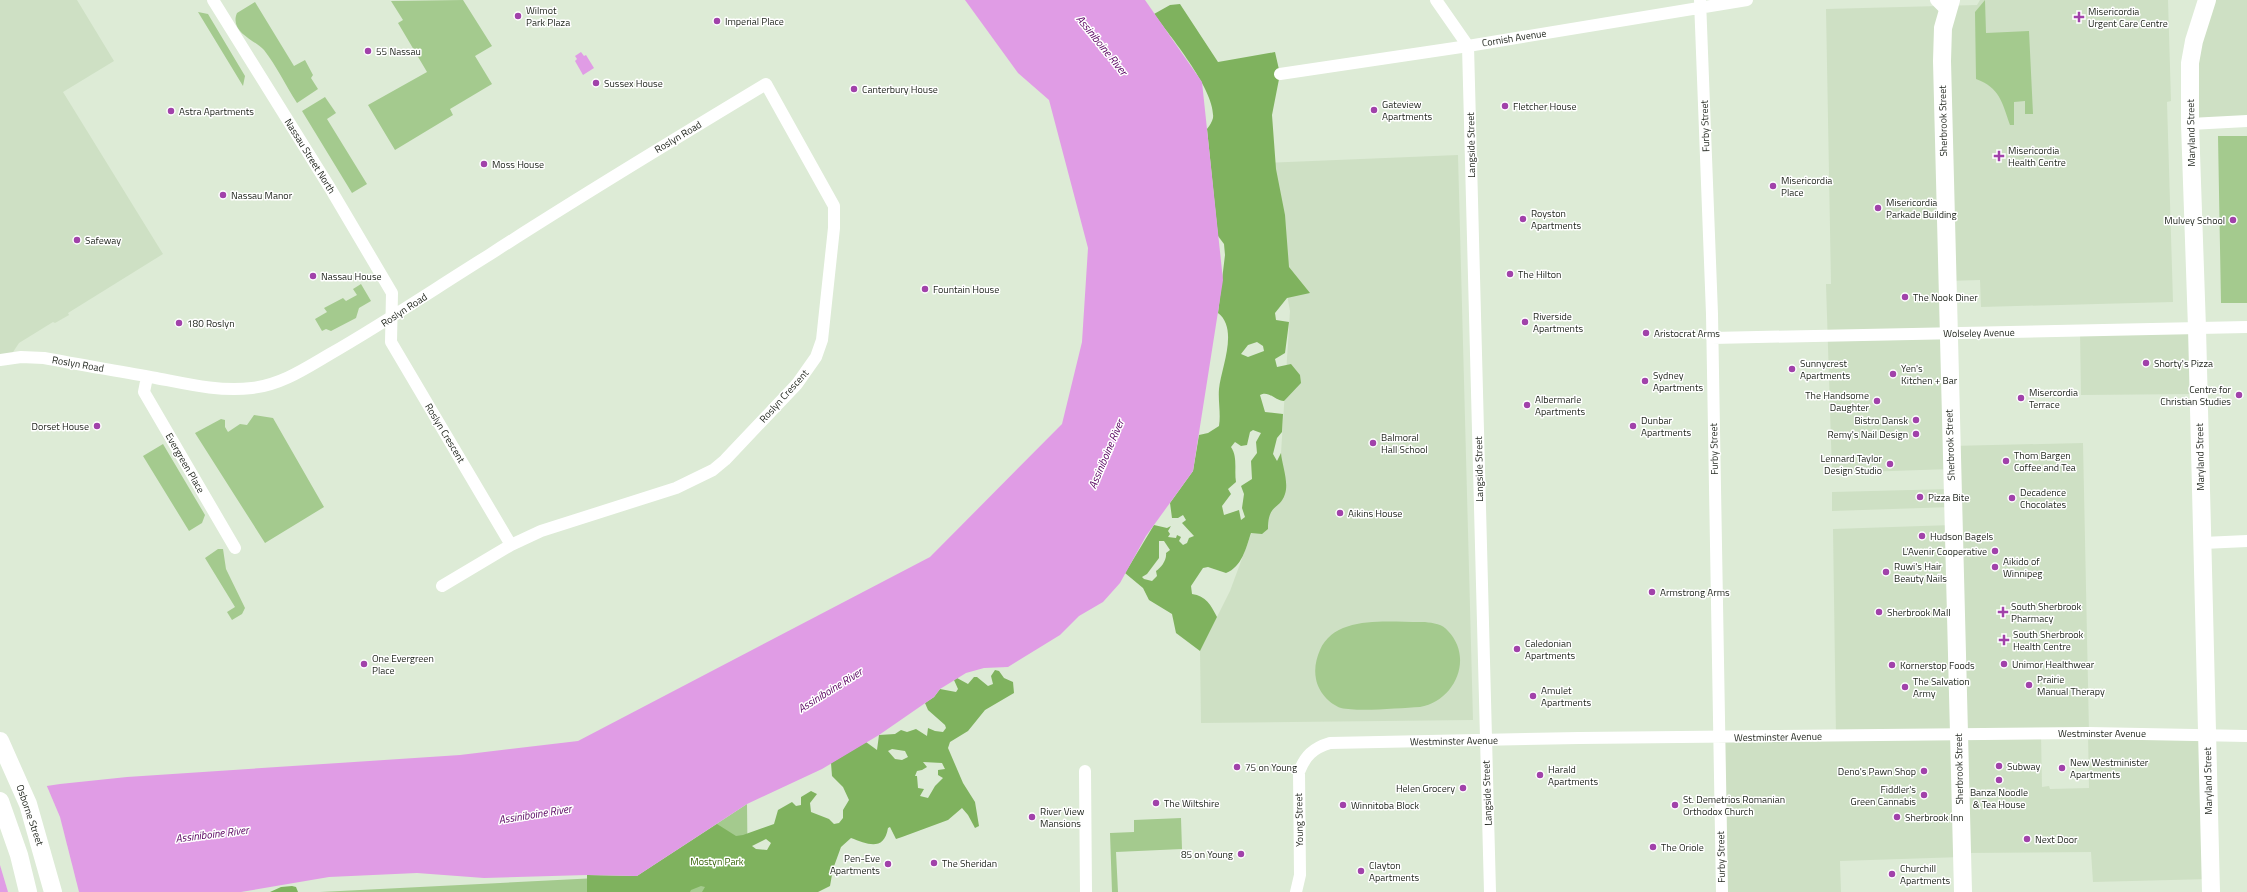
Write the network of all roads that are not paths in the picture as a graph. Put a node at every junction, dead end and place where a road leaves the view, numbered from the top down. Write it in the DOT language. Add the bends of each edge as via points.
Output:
graph roads {
  1 [pos="213,0"];
  2 [pos="1436,0"];
  3 [pos="1747,0"];
  4 [pos="2207,0"];
  5 [pos="1701,4"];
  6 [pos="1945,4"];
  7 [pos="1468,46"];
  8 [pos="1280,74"];
  9 [pos="766,84"];
  10 [pos="2247,121"];
  11 [pos="2190,124"];
  12 [pos="391,318"];
  13 [pos="2247,327"];
  14 [pos="2197,328"];
  15 [pos="1947,334"];
  16 [pos="1712,338"];
  17 [pos="0,360"];
  18 [pos="148,377"];
  19 [pos="2247,541"];
  20 [pos="2203,543"];
  21 [pos="511,545"];
  22 [pos="235,548"];
  23 [pos="442,586"];
  24 [pos="1959,734"];
  25 [pos="2206,735"];
  26 [pos="2247,736"];
  27 [pos="1719,737"];
  28 [pos="1486,740"];
  29 [pos="0,741"];
  30 [pos="1311,751"];
  31 [pos="1085,771"];
  32 [pos="0,801"];
  33 [pos="28,892"];
  34 [pos="53,892"];
  35 [pos="1086,892"];
  36 [pos="1296,892"];
  37 [pos="1490,892"];
  38 [pos="1722,892"];
  39 [pos="1963,892"];
  40 [pos="2211,892"];
  1 -- 12 [label="street, Nassau Street North" via="392,293"];
  2 -- 7 [label="street"];
  3 -- 5 [label="street, Cornish Avenue"];
  4 -- 11 [label="main road, Maryland Street" via="2191,57"];
  5 -- 7 [label="street, Cornish Avenue"];
  5 -- 16 [label="street, Furby Street"];
  6 -- 15 [label="main road, Sherbrook Street" via="1942,54"];
  7 -- 8 [label="street, Cornish Avenue"];
  7 -- 28 [label="street, Langside Street"];
  9 -- 12 [label="street, Roslyn Road" via="515,238"];
  9 -- 21 [label="street, Roslyn Crescent" via="834,206 822,340 816,357 797,384 725,460 701,477 676,488 537,532"];
  10 -- 11 [label="street"];
  11 -- 14 [label="main road, Maryland Street"];
  12 -- 18 [label="street, Roslyn Road" via="296,374 254,388 230,390"];
  12 -- 21 [label="street, Roslyn Crescent" via="390,342"];
  13 -- 14 [label="street, Wolseley Avenue"];
  14 -- 15 [label="street, Wolseley Avenue"];
  14 -- 20 [label="main road, Maryland Street"];
  15 -- 16 [label="street, Wolseley Avenue"];
  15 -- 24 [label="main road, Sherbrook Street"];
  16 -- 27 [label="street, Furby Street"];
  17 -- 18 [label="street, Roslyn Road" via="21,357 44,358"];
  18 -- 22 [label="street, Evergreen Place" via="144,392"];
  19 -- 20 [label="street"];
  20 -- 25 [label="main road, Maryland Street"];
  21 -- 23 [label="street, Roslyn Crescent"];
  24 -- 25 [label="street, Westminster Avenue"];
  24 -- 27 [label="street, Westminster Avenue"];
  24 -- 39 [label="main road, Sherbrook Street"];
  25 -- 26 [label="street, Westminster Avenue"];
  25 -- 40 [label="main road, Maryland Street"];
  27 -- 28 [label="street, Westminster Avenue"];
  27 -- 38 [label="street, Furby Street"];
  28 -- 30 [label="street, Westminster Avenue" via="1330,743"];
  28 -- 37 [label="street, Langside Street"];
  29 -- 34 [label="main road, Osborne Street" via="28,804"];
  30 -- 36 [label="street, Young Street" via="1302,766 1298,781 1300,875"];
  31 -- 35 [label="street"];
  32 -- 33 [label="main road" via="19,854"];
}
